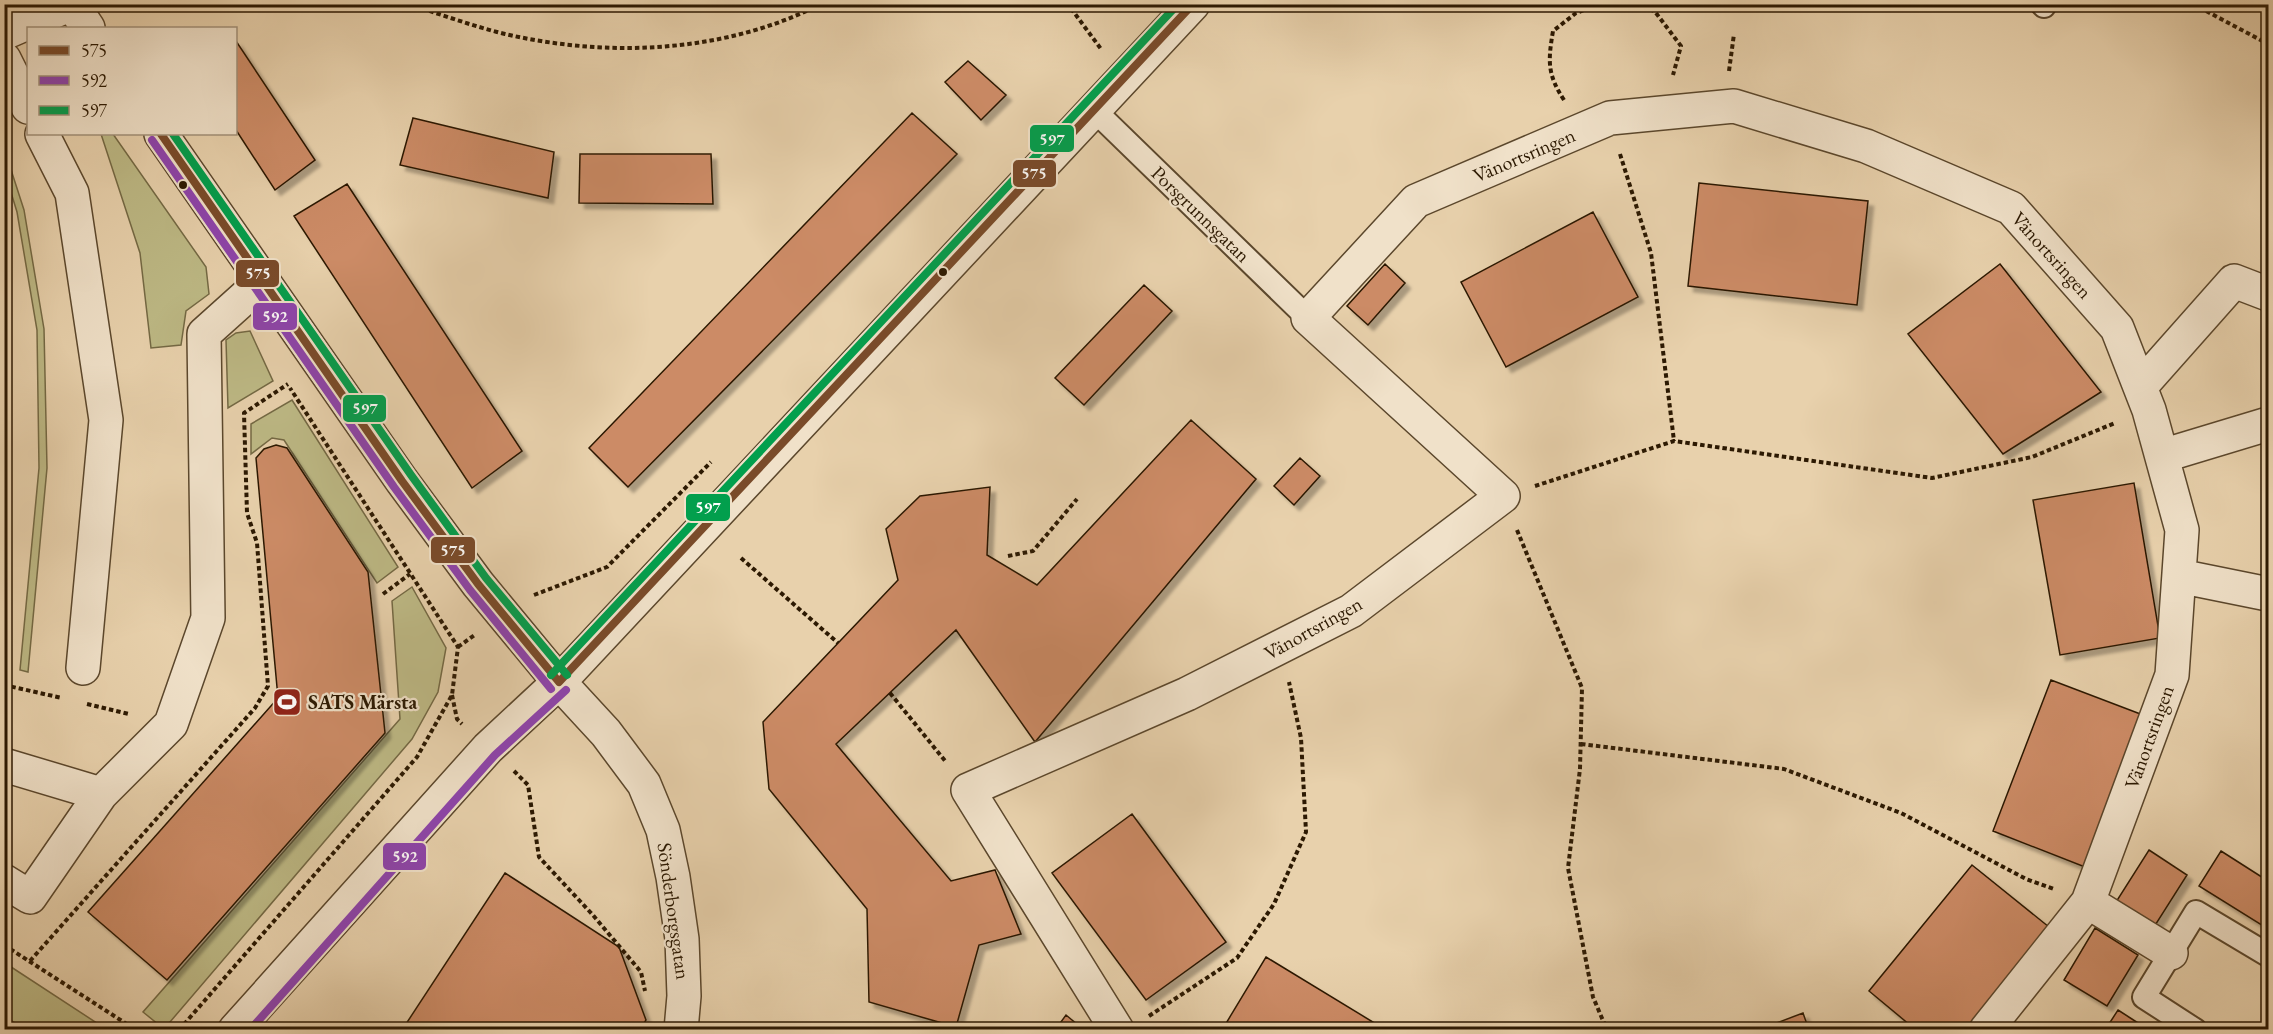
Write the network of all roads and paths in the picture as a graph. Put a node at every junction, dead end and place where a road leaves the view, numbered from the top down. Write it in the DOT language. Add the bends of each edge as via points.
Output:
graph roads {
  1 [pos="71,4"];
  2 [pos="408,4"];
  3 [pos="821,4"];
  4 [pos="1065,4"];
  5 [pos="1193,4"];
  6 [pos="1600,4"];
  7 [pos="1644,4"];
  8 [pos="2193,4"];
  9 [pos="87,27"];
  10 [pos="4,33"];
  11 [pos="2268,44"];
  12 [pos="1104,52"];
  13 [pos="4,59"];
  14 [pos="27,105"];
  15 [pos="1093,110"];
  16 [pos="1661,113"];
  17 [pos="1599,123"];
  18 [pos="43,135"];
  19 [pos="162,135"];
  20 [pos="263,281"];
  21 [pos="2268,294"];
  22 [pos="1308,318"];
  23 [pos="288,384"];
  24 [pos="2144,398"];
  25 [pos="2268,424"];
  26 [pos="1674,441"];
  27 [pos="2162,456"];
  28 [pos="1503,496"];
  29 [pos="1077,499"];
  30 [pos="1008,556"];
  31 [pos="741,558"];
  32 [pos="411,574"];
  33 [pos="2179,576"];
  34 [pos="383,594"];
  35 [pos="2268,594"];
  36 [pos="838,643"];
  37 [pos="1281,646"];
  38 [pos="83,668"];
  39 [pos="559,682"];
  40 [pos="890,693"];
  41 [pos="452,695"];
  42 [pos="457,719"];
  43 [pos="1581,744"];
  44 [pos="4,765"];
  45 [pos="528,785"];
  46 [pos="968,790"];
  47 [pos="101,794"];
  48 [pos="4,881"];
  49 [pos="2088,902"];
  50 [pos="4,945"];
  51 [pos="2170,954"];
  52 [pos="2268,955"];
  53 [pos="646,995"];
  54 [pos="1148,1016"];
  55 [pos="136,1029"];
  56 [pos="179,1029"];
  57 [pos="235,1029"];
  58 [pos="681,1029"];
  59 [pos="1117,1029"];
  60 [pos="1607,1029"];
  61 [pos="1986,1029"];
  62 [pos="2195,1029"];
  1 -- 9 [label="street"];
  1 -- 10 [label="street"];
  2 -- 3 [label="path" via="505,34 570,45 662,47 728,39 790,20"];
  4 -- 12 [label="path"];
  5 -- 15 [label="street"];
  6 -- 17 [label="path" via="1576,13 1553,31 1550,53 1552,82 1569,106"];
  7 -- 16 [label="path" via="1656,13 1681,46"];
  8 -- 11 [label="path"];
  13 -- 14 [label="street"];
  15 -- 22 [label="lane, Porsgrunnsgatan"];
  15 -- 39 [label="street"];
  16 -- 17 [label="street, Vänortsringen"];
  16 -- 24 [label="street, Vänortsringen" via="1734,106 1866,146 2011,208 2117,328"];
  17 -- 22 [label="street, Vänortsringen" via="1416,201"];
  17 -- 26 [label="path" via="1651,253"];
  18 -- 38 [label="street" via="72,193 106,420"];
  19 -- 20 [label="street, Sönderborgsgatan"];
  20 -- 39 [label="street, Sönderborgsgatan" via="478,584"];
  20 -- 47 [label="street" via="204,334 208,618 171,724"];
  21 -- 24 [label="street" via="2234,281"];
  22 -- 28 [label="street"];
  23 -- 32 [label="path"];
  24 -- 26 [label="path" via="2032,457 1932,478"];
  24 -- 27 [label="street, Vänortsringen"];
  25 -- 27 [label="street"];
  26 -- 28 [label="path"];
  27 -- 33 [label="street, Vänortsringen" via="2182,530"];
  28 -- 37 [label="street, Vänortsringen" via="1352,611"];
  28 -- 43 [label="path" via="1582,688"];
  29 -- 30 [label="path" via="1033,551"];
  31 -- 36 [label="path"];
  32 -- 34 [label="path"];
  32 -- 41 [label="path" via="458,647"];
  33 -- 35 [label="street"];
  33 -- 49 [label="street, Vänortsringen" via="2172,675"];
  37 -- 46 [label="street, Vänortsringen" via="1187,694"];
  37 -- 54 [label="path" via="1301,738 1306,832 1274,904 1237,958"];
  39 -- 57 [label="street" via="488,748"];
  39 -- 58 [label="street, Sönderborgsgatan" via="606,733 644,784 663,830 682,939"];
  40 -- 46 [label="path"];
  41 -- 42 [label="path"];
  41 -- 56 [label="path" via="417,757"];
  43 -- 49 [label="path" via="1784,769 1901,813 2026,879"];
  43 -- 60 [label="path" via="1568,868 1593,997"];
  44 -- 47 [label="street"];
  45 -- 53 [label="path" via="539,857 641,972"];
  46 -- 59 [label="street"];
  47 -- 48 [label="street" via="30,897"];
  49 -- 51 [label="street"];
  49 -- 61 [label="street, Vänortsringen"];
  50 -- 55 [label="path"];
  51 -- 52 [label="lane" via="2196,912"];
  51 -- 62 [label="lane" via="2144,997"];
}
